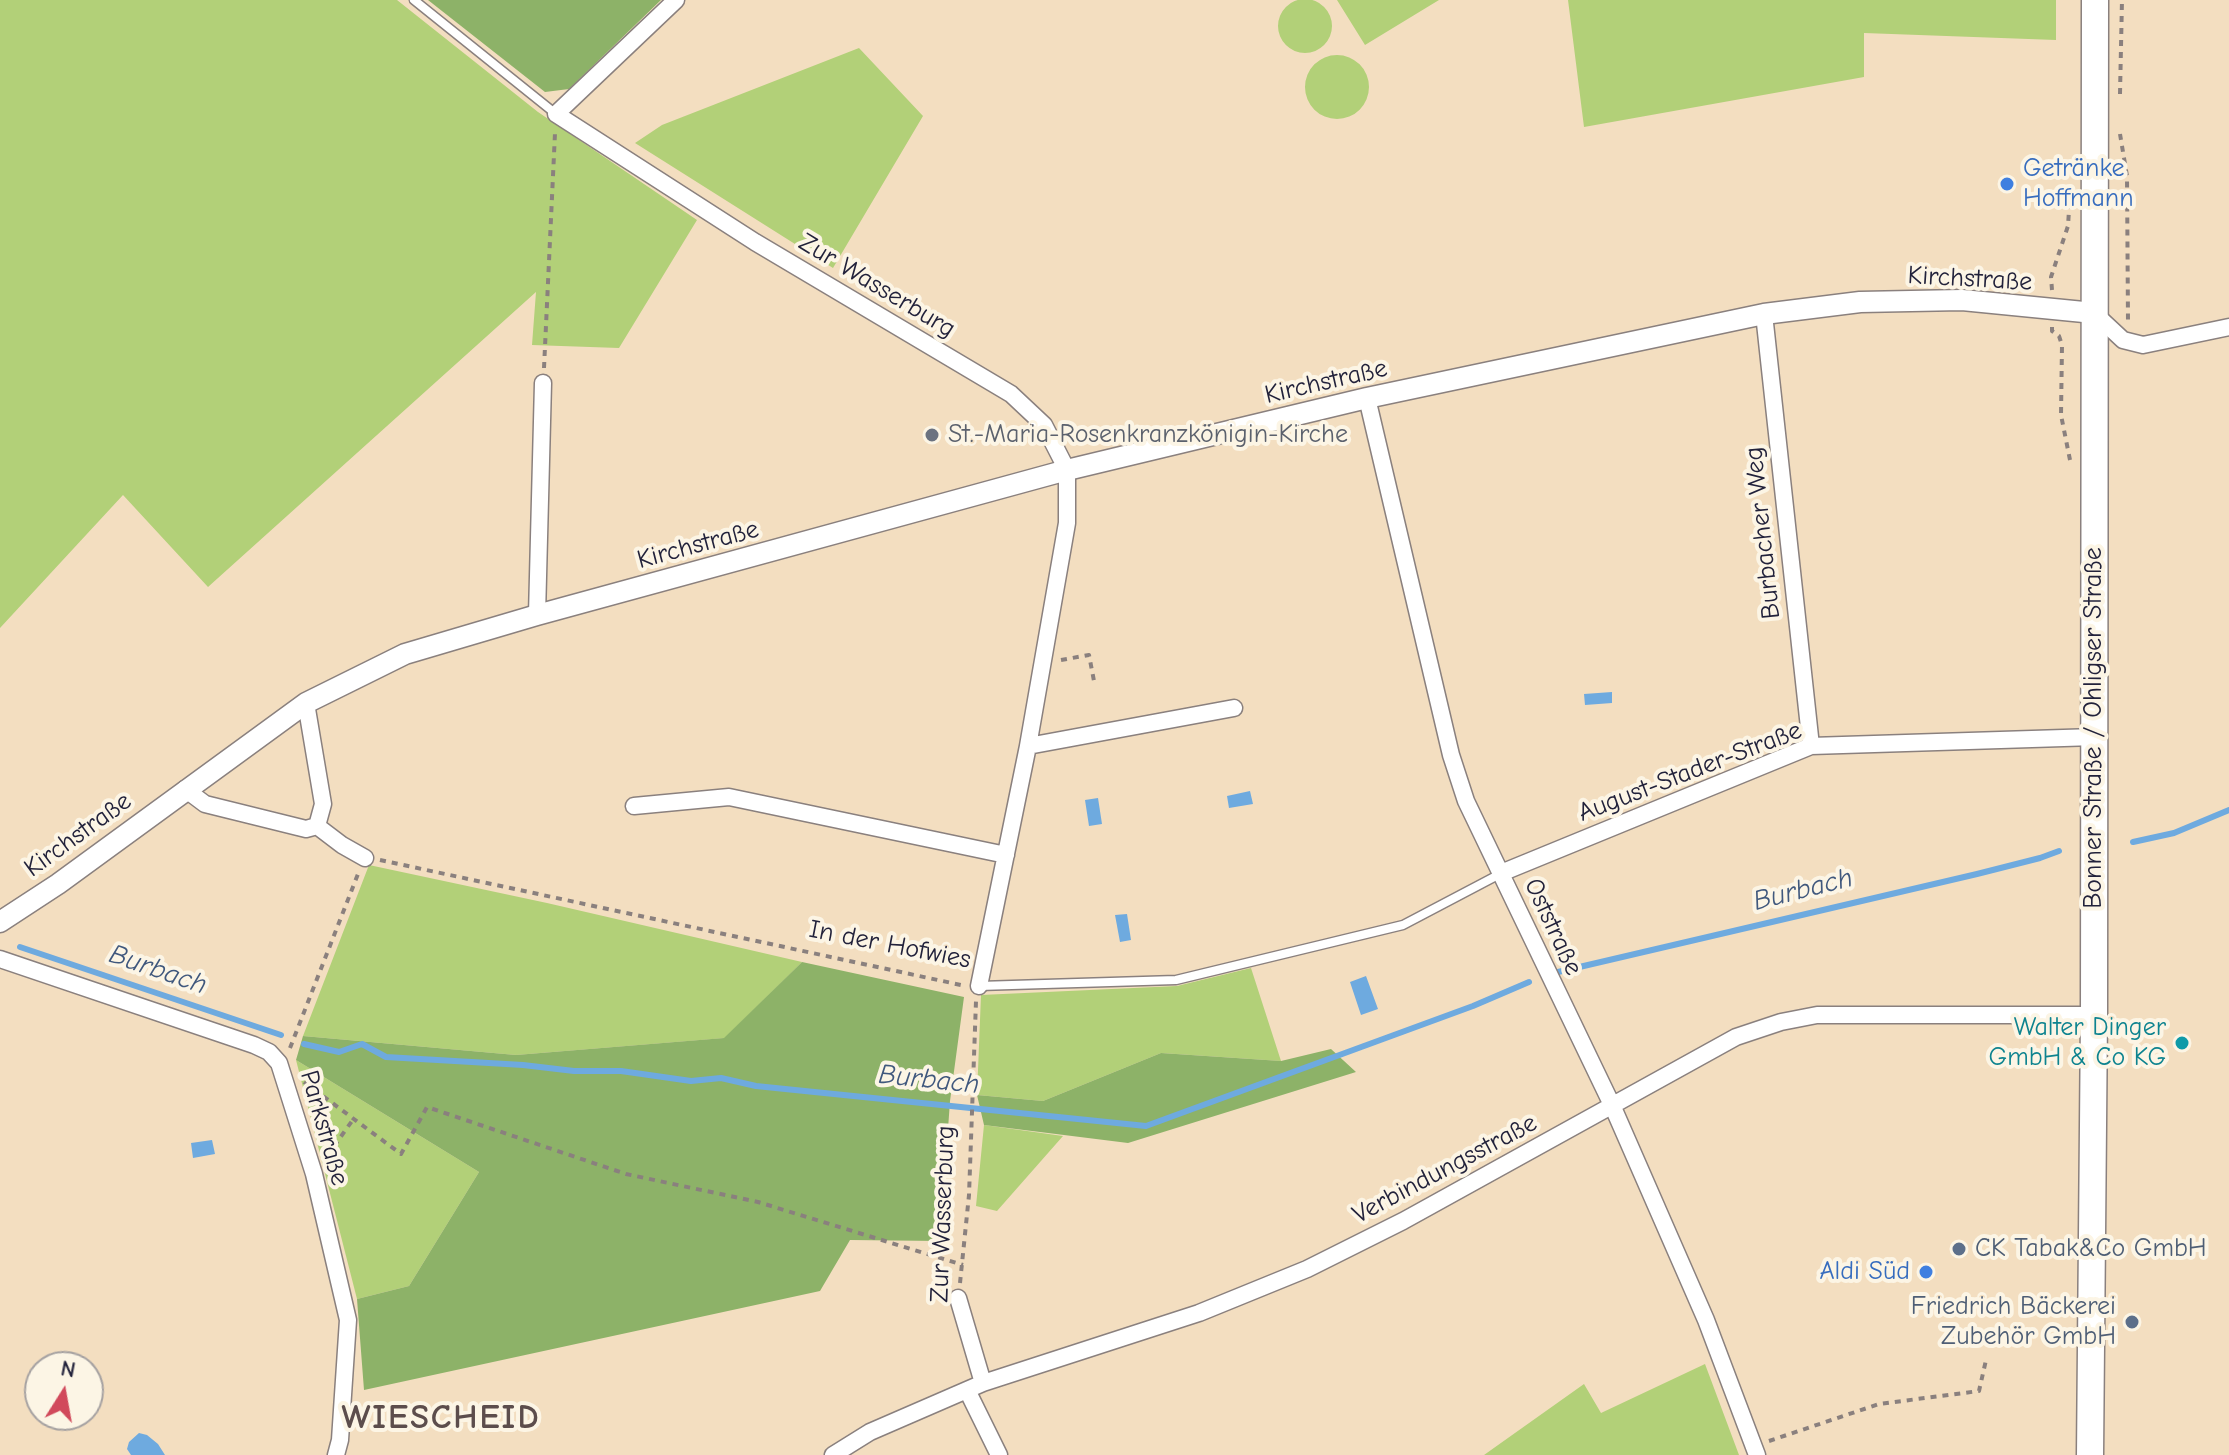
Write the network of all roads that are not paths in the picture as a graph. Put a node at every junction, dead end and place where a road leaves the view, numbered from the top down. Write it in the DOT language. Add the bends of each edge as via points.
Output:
graph roads {
  1 [pos="414,0"];
  2 [pos="676,0"];
  3 [pos="2095,0"];
  4 [pos="556,114"];
  5 [pos="2094,313"];
  6 [pos="1764,314"];
  7 [pos="2229,327"];
  8 [pos="543,383"];
  9 [pos="1367,398"];
  10 [pos="1067,470"];
  11 [pos="537,615"];
  12 [pos="306,703"];
  13 [pos="1234,708"];
  14 [pos="2095,737"];
  15 [pos="1028,746"];
  16 [pos="1811,746"];
  17 [pos="185,789"];
  18 [pos="634,806"];
  19 [pos="317,826"];
  20 [pos="1006,855"];
  21 [pos="365,858"];
  22 [pos="1501,873"];
  23 [pos="0,922"];
  24 [pos="0,959"];
  25 [pos="979,986"];
  26 [pos="2094,1015"];
  27 [pos="1612,1105"];
  28 [pos="958,1298"];
  29 [pos="983,1383"];
  30 [pos="967,1390"];
  31 [pos="1755,1450"];
  32 [pos="336,1455"];
  33 [pos="833,1455"];
  34 [pos="999,1455"];
  35 [pos="2090,1455"];
  1 -- 4 [label="lane, Zur Wasserburg"];
  2 -- 4 [label="street"];
  3 -- 5 [label="main road, Bonner Straße / Ohligser Straße"];
  4 -- 10 [label="street, Zur Wasserburg" via="755,242 1011,394 1044,425"];
  5 -- 6 [label="street, Kirchstraße" via="1962,300 1860,302"];
  5 -- 7 [label="street" via="2123,340 2143,345"];
  5 -- 14 [label="main road, Bonner Straße / Ohligser Straße"];
  6 -- 9 [label="street, Kirchstraße"];
  6 -- 16 [label="street, Burbacher Weg"];
  8 -- 11 [label="street"];
  9 -- 10 [label="street, Kirchstraße"];
  9 -- 22 [label="street, Oststraße" via="1451,755 1466,801"];
  10 -- 11 [label="street, Kirchstraße"];
  10 -- 15 [label="street, Zur Wasserburg" via="1067,523"];
  11 -- 12 [label="street, Kirchstraße" via="405,654"];
  12 -- 17 [label="street, Kirchstraße"];
  12 -- 19 [label="street" via="323,804"];
  13 -- 15 [label="street"];
  14 -- 16 [label="street, August-Stader-Straße"];
  14 -- 26 [label="main road, Bonner Straße / Ohligser Straße"];
  15 -- 20 [label="street, Zur Wasserburg"];
  16 -- 22 [label="street, August-Stader-Straße"];
  17 -- 19 [label="street" via="205,804 306,829"];
  17 -- 23 [label="street, Kirchstraße"];
  18 -- 20 [label="street" via="729,797"];
  19 -- 21 [label="street"];
  20 -- 25 [label="street, Zur Wasserburg"];
  22 -- 25 [label="lane, In der Hofwies" via="1403,925 1176,980"];
  22 -- 27 [label="street, Oststraße"];
  24 -- 32 [label="street, Parkstraße" via="254,1045 279,1063 314,1174 348,1320"];
  26 -- 27 [label="street, Verbindungsstraße" via="1817,1015 1736,1037"];
  26 -- 35 [label="main road, Bonner Straße / Ohligser Straße"];
  27 -- 29 [label="street, Verbindungsstraße" via="1307,1269 1199,1313"];
  27 -- 31 [label="street, Oststraße" via="1706,1320"];
  28 -- 29 [label="street, Zur Wasserburg"];
  29 -- 30 [label="street, Verbindungsstraße"];
  30 -- 33 [label="street, Verbindungsstraße" via="870,1432"];
  30 -- 34 [label="street"];
}
